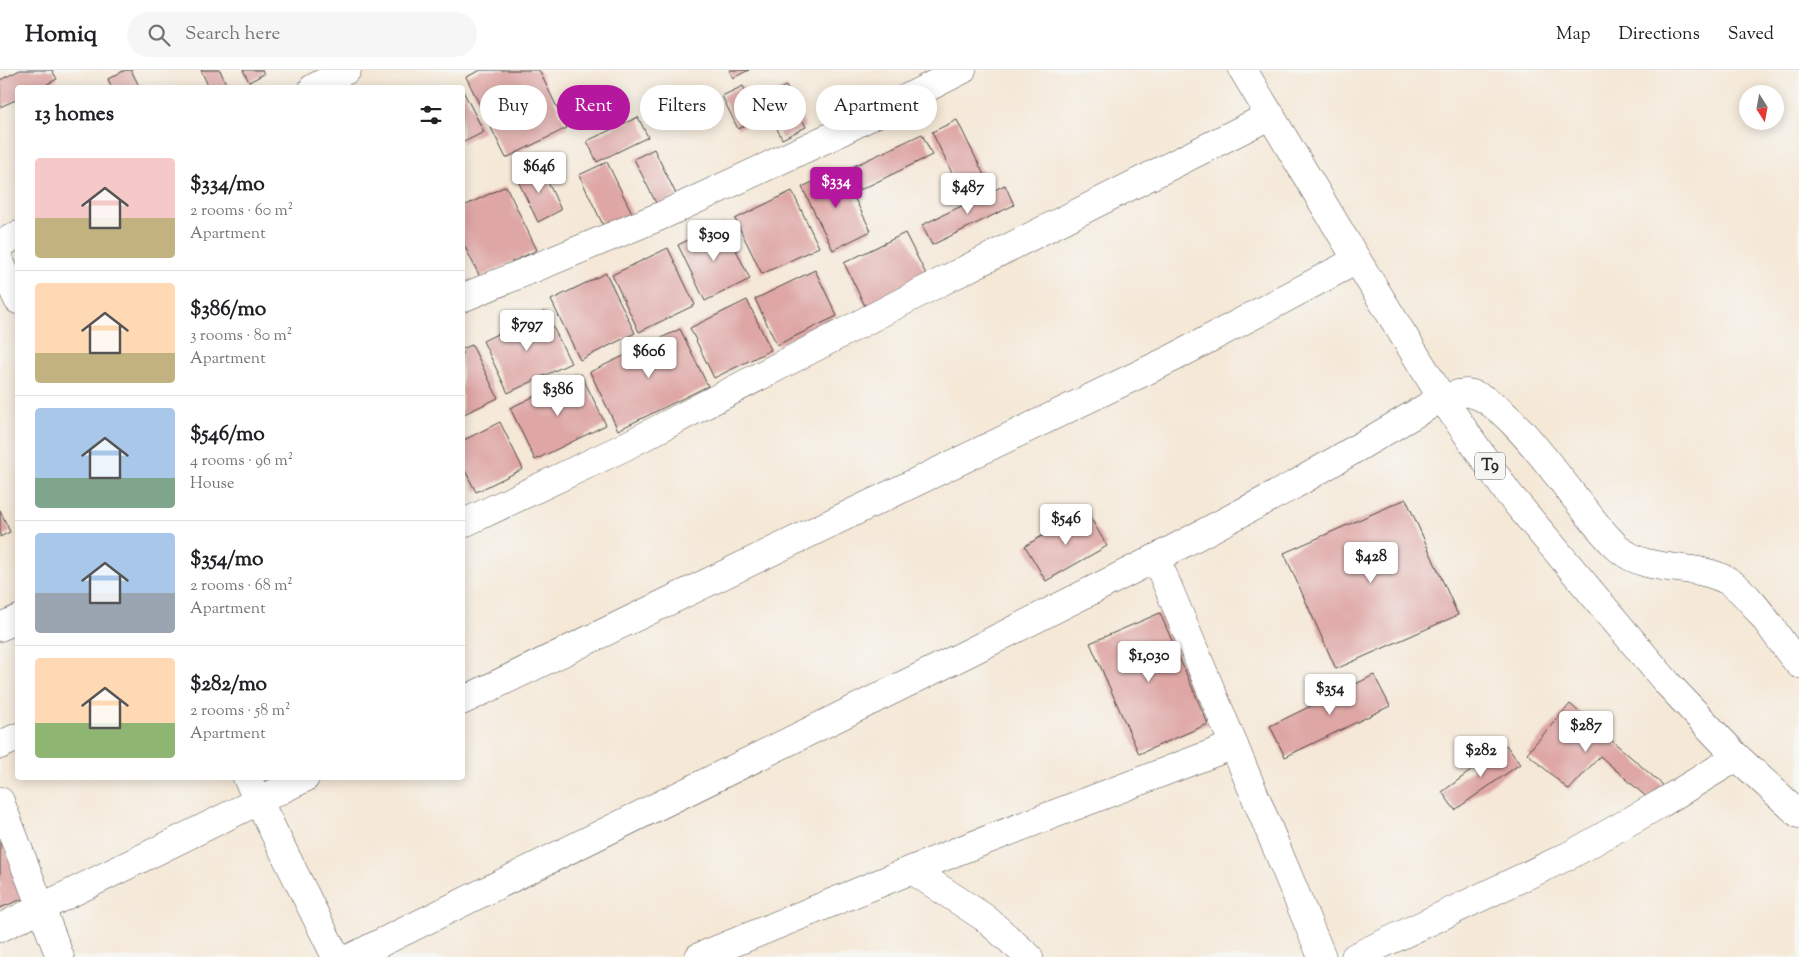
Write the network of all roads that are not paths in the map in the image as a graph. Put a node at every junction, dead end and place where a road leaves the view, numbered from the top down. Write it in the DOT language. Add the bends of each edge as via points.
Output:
graph roads {
  1 [pos="347,70"];
  2 [pos="962,70"];
  3 [pos="1243,70"];
  4 [pos="318,85"];
  5 [pos="1271,115"];
  6 [pos="15,236"];
  7 [pos="0,244"];
  8 [pos="1357,260"];
  9 [pos="0,262"];
  10 [pos="15,294"];
  11 [pos="465,297"];
  12 [pos="1442,398"];
  13 [pos="465,517"];
  14 [pos="1156,558"];
  15 [pos="15,620"];
  16 [pos="0,627"];
  17 [pos="1799,664"];
  18 [pos="465,701"];
  19 [pos="15,738"];
  20 [pos="0,745"];
  21 [pos="1234,745"];
  22 [pos="1737,757"];
  23 [pos="295,780"];
  24 [pos="252,789"];
  25 [pos="0,801"];
  26 [pos="1799,814"];
  27 [pos="912,870"];
  28 [pos="40,909"];
  29 [pos="0,928"];
  30 [pos="60,957"];
  31 [pos="336,957"];
  32 [pos="352,957"];
  33 [pos="699,957"];
  34 [pos="1028,957"];
  35 [pos="1322,957"];
  36 [pos="1355,957"];
  1 -- 4 [label="main road"];
  2 -- 11 [label="main road" via="832,136 663,215"];
  3 -- 5 [label="main road, T9"];
  5 -- 8 [label="main road, T9"];
  5 -- 13 [label="main road" via="622,448"];
  6 -- 7 [label="main road"];
  8 -- 12 [label="main road, T9"];
  8 -- 18 [label="main road" via="1175,357"];
  9 -- 10 [label="main road"];
  12 -- 14 [label="main road" via="1294,486"];
  12 -- 17 [label="main road" via="1468,393 1488,400 1514,423 1617,548 1634,559 1656,566 1712,575 1728,581 1764,617"];
  12 -- 22 [label="main road, T9" via="1508,493 1668,684"];
  14 -- 21 [label="main road"];
  14 -- 32 [label="main road"];
  15 -- 16 [label="main road"];
  19 -- 20 [label="main road"];
  21 -- 27 [label="main road"];
  21 -- 35 [label="main road"];
  22 -- 26 [label="main road, T9"];
  22 -- 36 [label="main road" via="1572,854"];
  23 -- 24 [label="main road"];
  24 -- 28 [label="main road"];
  24 -- 31 [label="main road"];
  25 -- 28 [label="main road"];
  27 -- 33 [label="main road"];
  27 -- 34 [label="main road" via="985,918"];
  28 -- 29 [label="main road"];
  28 -- 30 [label="main road"];
}
